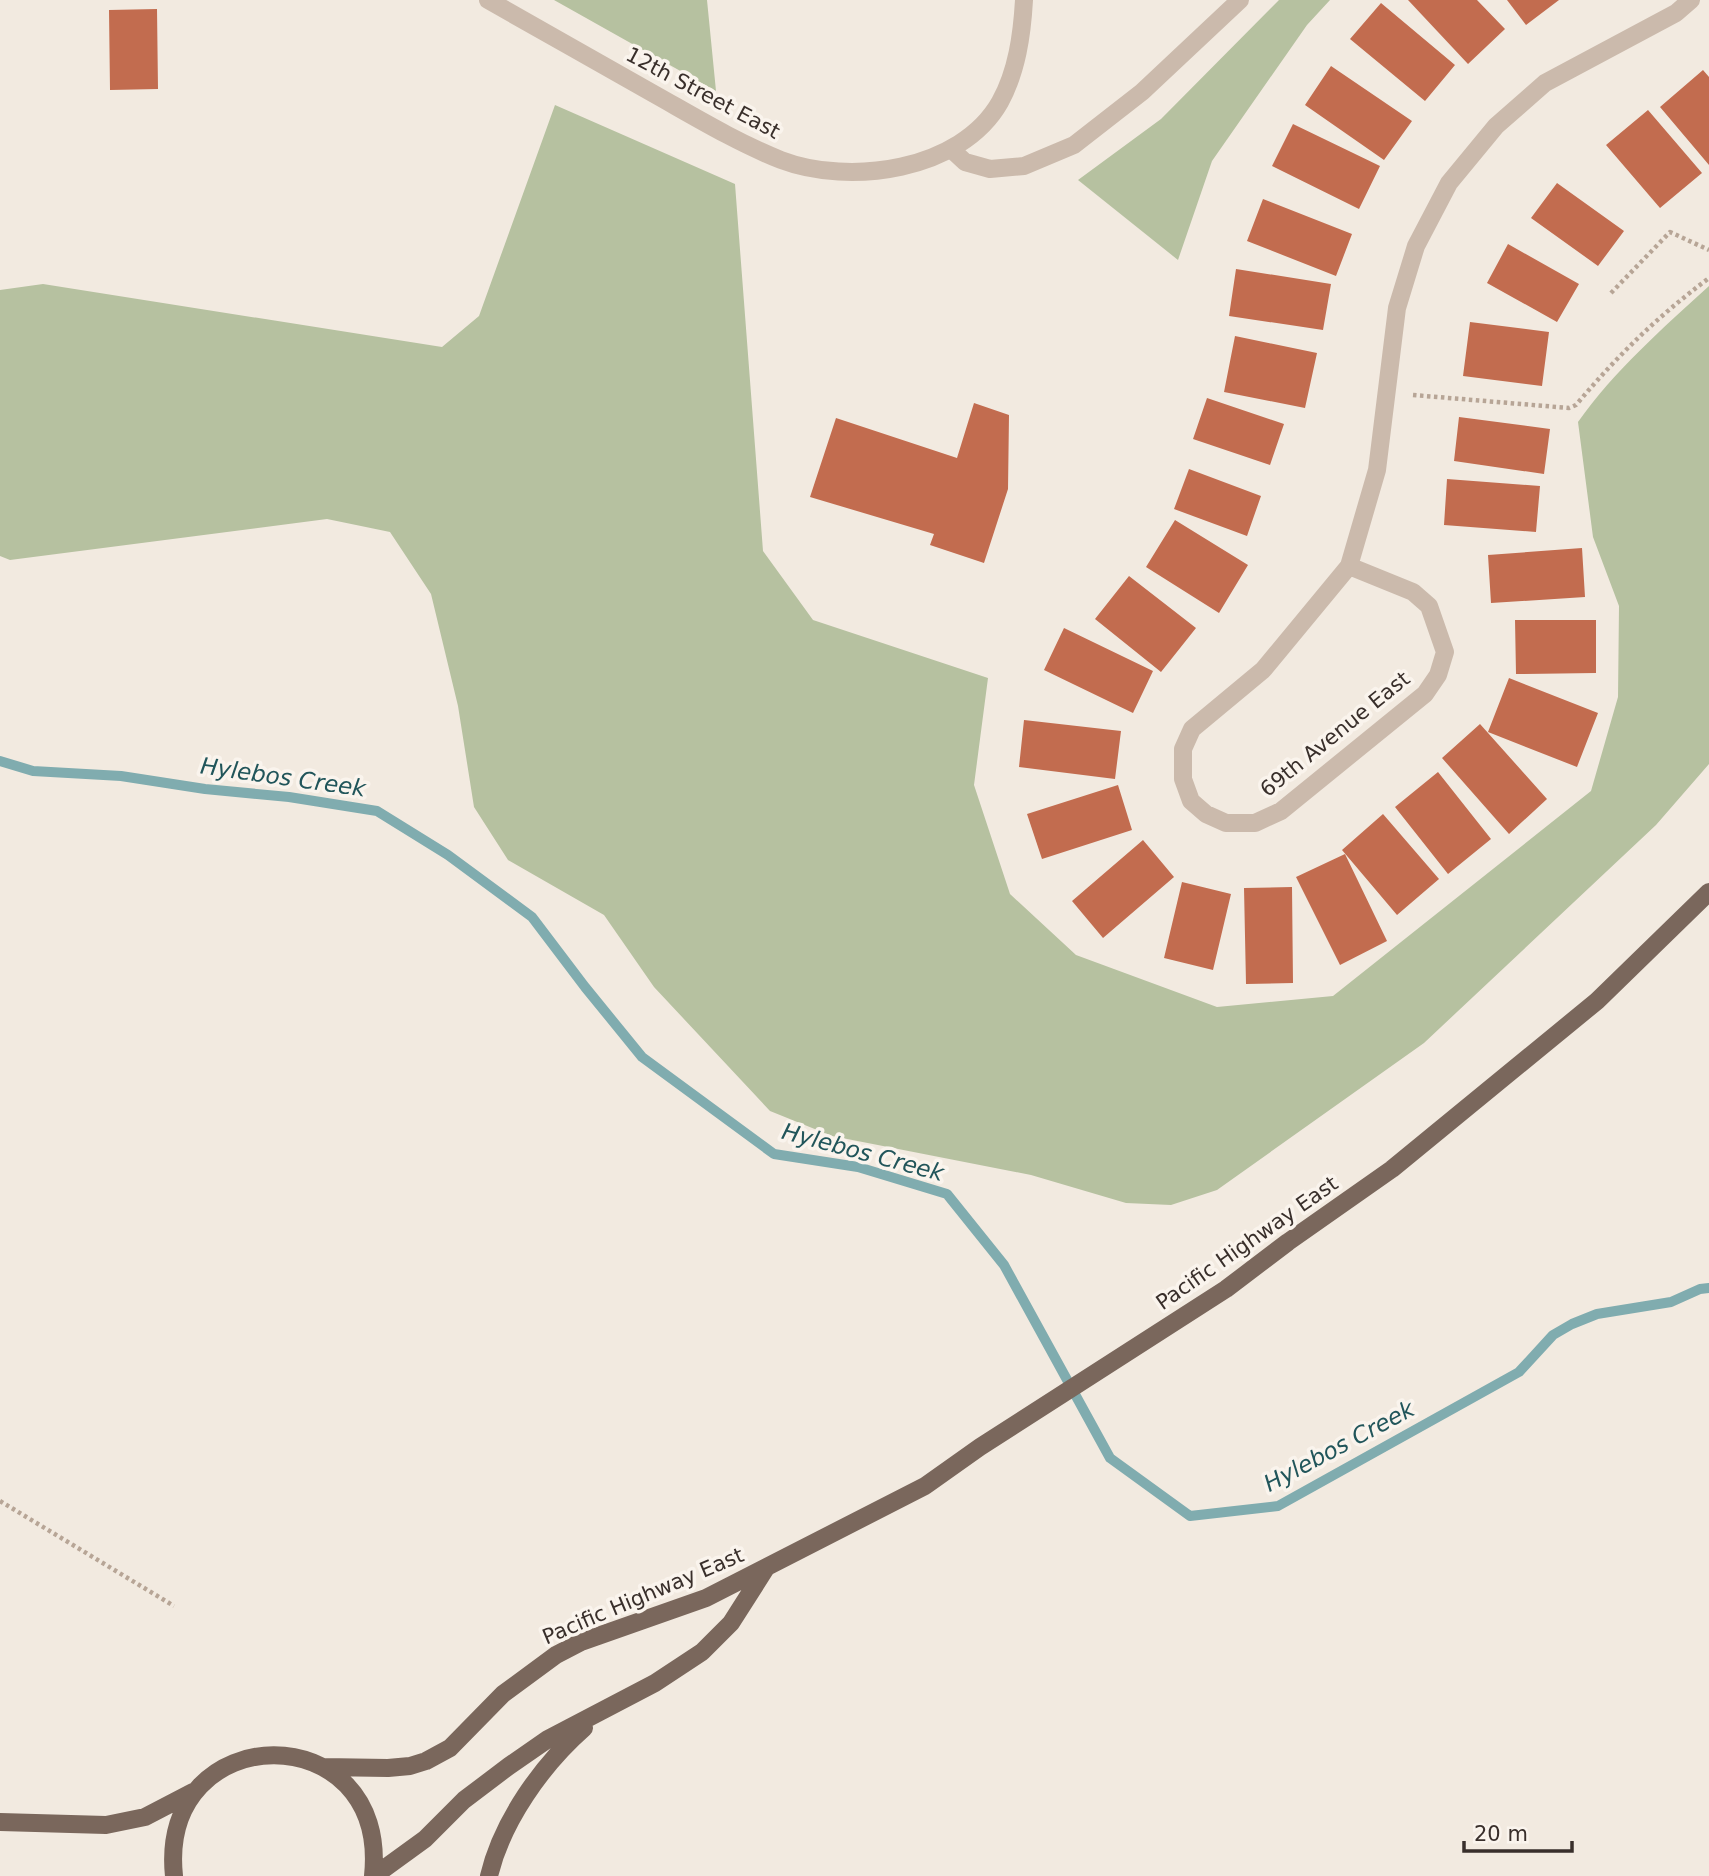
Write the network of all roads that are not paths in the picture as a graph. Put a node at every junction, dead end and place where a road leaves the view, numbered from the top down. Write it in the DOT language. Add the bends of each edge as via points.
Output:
graph roads {
  1 [pos="488,0"];
  2 [pos="1024,0"];
  3 [pos="1240,0"];
  4 [pos="1691,0"];
  5 [pos="951,149"];
  6 [pos="1349,566"];
  7 [pos="1709,892"];
  8 [pos="766,1567"];
  9 [pos="604,1711"];
  10 [pos="323,1767"];
  11 [pos="196,1790"];
  12 [pos="0,1822"];
  13 [pos="174,1876"];
  14 [pos="373,1876"];
  15 [pos="489,1876"];
  1 -- 5 [label="street, 12th Street East" via="718,130 782,160 813,168 875,171"];
  2 -- 5 [label="street, 12th Street East" via="1014,69 999,104 974,133"];
  3 -- 5 [label="street" via="1142,92 1074,145 1024,166 990,169 965,162"];
  4 -- 6 [label="street, 69th Avenue East" via="1676,13 1545,83 1496,126 1449,183 1416,246 1397,309 1377,470"];
  6 -- 6 [label="street, 69th Avenue East" via="1264,670 1192,729 1183,749 1183,779 1191,800 1206,814 1226,823 1255,823 1281,811 1425,694 1438,675 1445,652 1429,607 1413,592"];
  7 -- 8 [label="main road, Pacific Highway East" via="1597,1001 1422,1144 1226,1290 925,1486"];
  8 -- 9 [label="main road, Pacific Highway East" via="731,1623 702,1652"];
  8 -- 10 [label="main road, Pacific Highway East" via="706,1598 556,1655 503,1695 450,1748 426,1761 388,1768"];
  9 -- 14 [label="main road, Pacific Highway East" via="548,1739 509,1766 464,1800 425,1839"];
  9 -- 15 [label="main road" via="563,1746 539,1778 510,1820"];
  10 -- 11 [label="main road" via="278,1754 255,1756 213,1774"];
  10 -- 14 [label="main road" via="342,1780 367,1816 375,1856"];
  11 -- 12 [label="main road" via="145,1816 106,1825"];
  11 -- 13 [label="main road" via="175,1831"];
}
